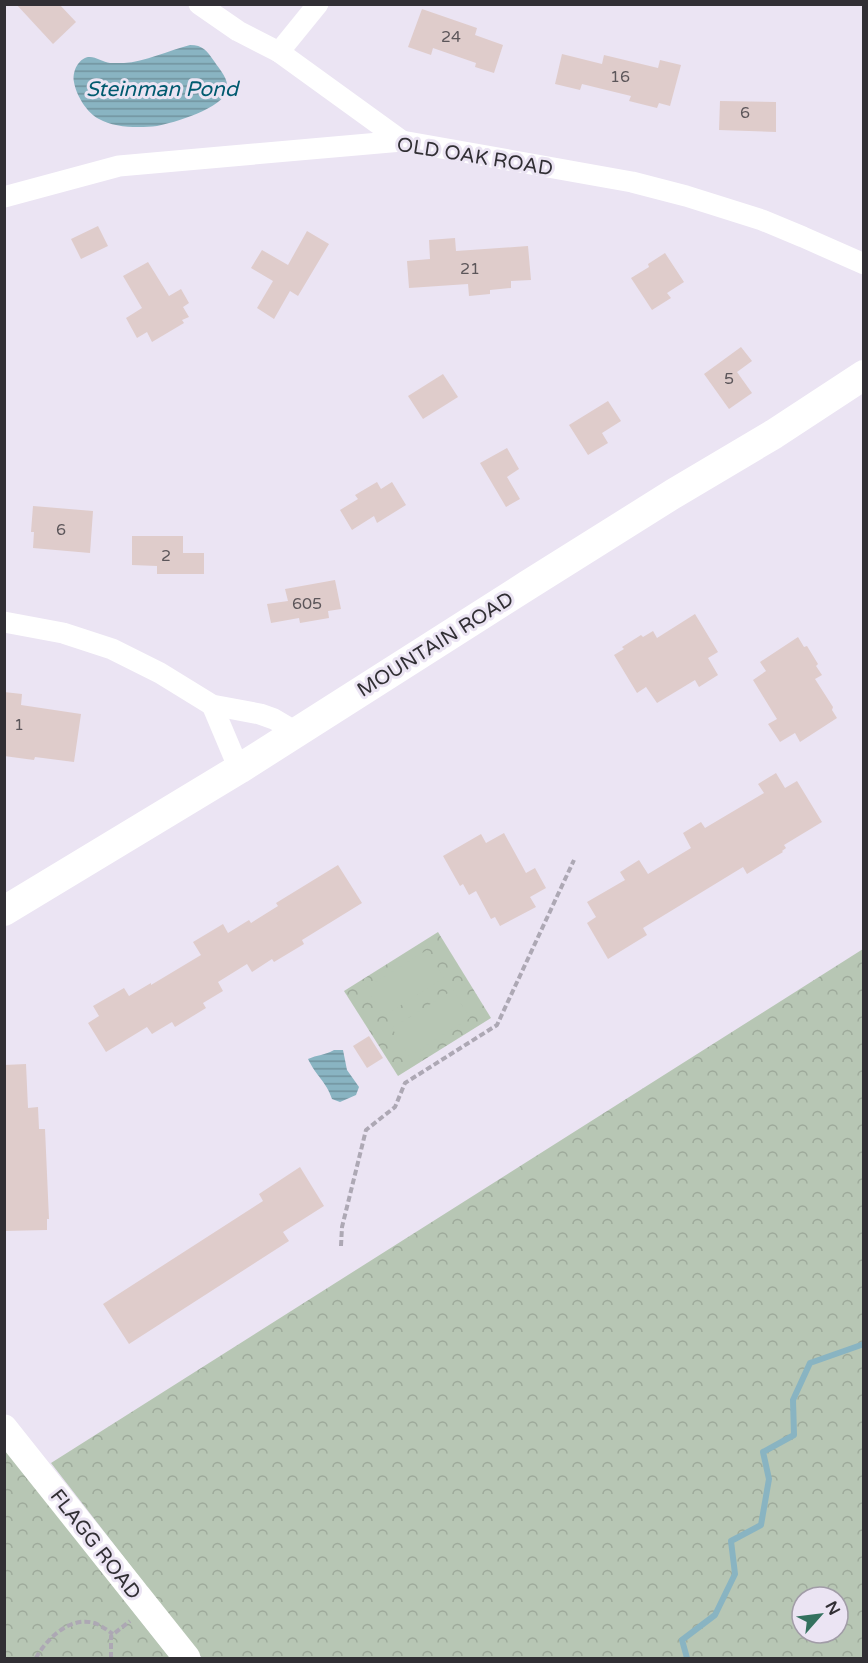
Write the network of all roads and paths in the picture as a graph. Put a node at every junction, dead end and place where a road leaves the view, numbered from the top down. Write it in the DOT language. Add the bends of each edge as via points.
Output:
graph roads {
  1 [pos="199,4"];
  2 [pos="318,4"];
  3 [pos="279,52"];
  4 [pos="402,141"];
  5 [pos="4,197"];
  6 [pos="864,264"];
  7 [pos="864,375"];
  8 [pos="4,622"];
  9 [pos="212,705"];
  10 [pos="296,732"];
  11 [pos="239,769"];
  12 [pos="574,860"];
  13 [pos="4,911"];
  14 [pos="341,1246"];
  15 [pos="4,1428"];
  16 [pos="147,1608"];
  17 [pos="113,1634"];
  18 [pos="36,1659"];
  19 [pos="111,1659"];
  20 [pos="187,1659"];
  1 -- 3 [label="street" via="238,31"];
  2 -- 3 [label="street"];
  3 -- 4 [label="street"];
  4 -- 5 [label="street, OLD OAK ROAD" via="119,166"];
  4 -- 6 [label="street, OLD OAK ROAD" via="632,182 686,196 762,220"];
  7 -- 10 [label="main road, MOUNTAIN ROAD"];
  8 -- 9 [label="street" via="63,633 112,649"];
  9 -- 10 [label="street" via="260,714"];
  9 -- 11 [label="street"];
  10 -- 11 [label="main road, MOUNTAIN ROAD"];
  11 -- 13 [label="main road, MOUNTAIN ROAD"];
  12 -- 14 [label="path" via="497,1025 405,1083 395,1107 366,1130 342,1227"];
  15 -- 16 [label="street, FLAGG ROAD"];
  16 -- 17 [label="path"];
  16 -- 20 [label="street, FLAGG ROAD"];
  17 -- 18 [label="path" via="96,1623 78,1621 54,1635"];
  17 -- 19 [label="path"];
}
